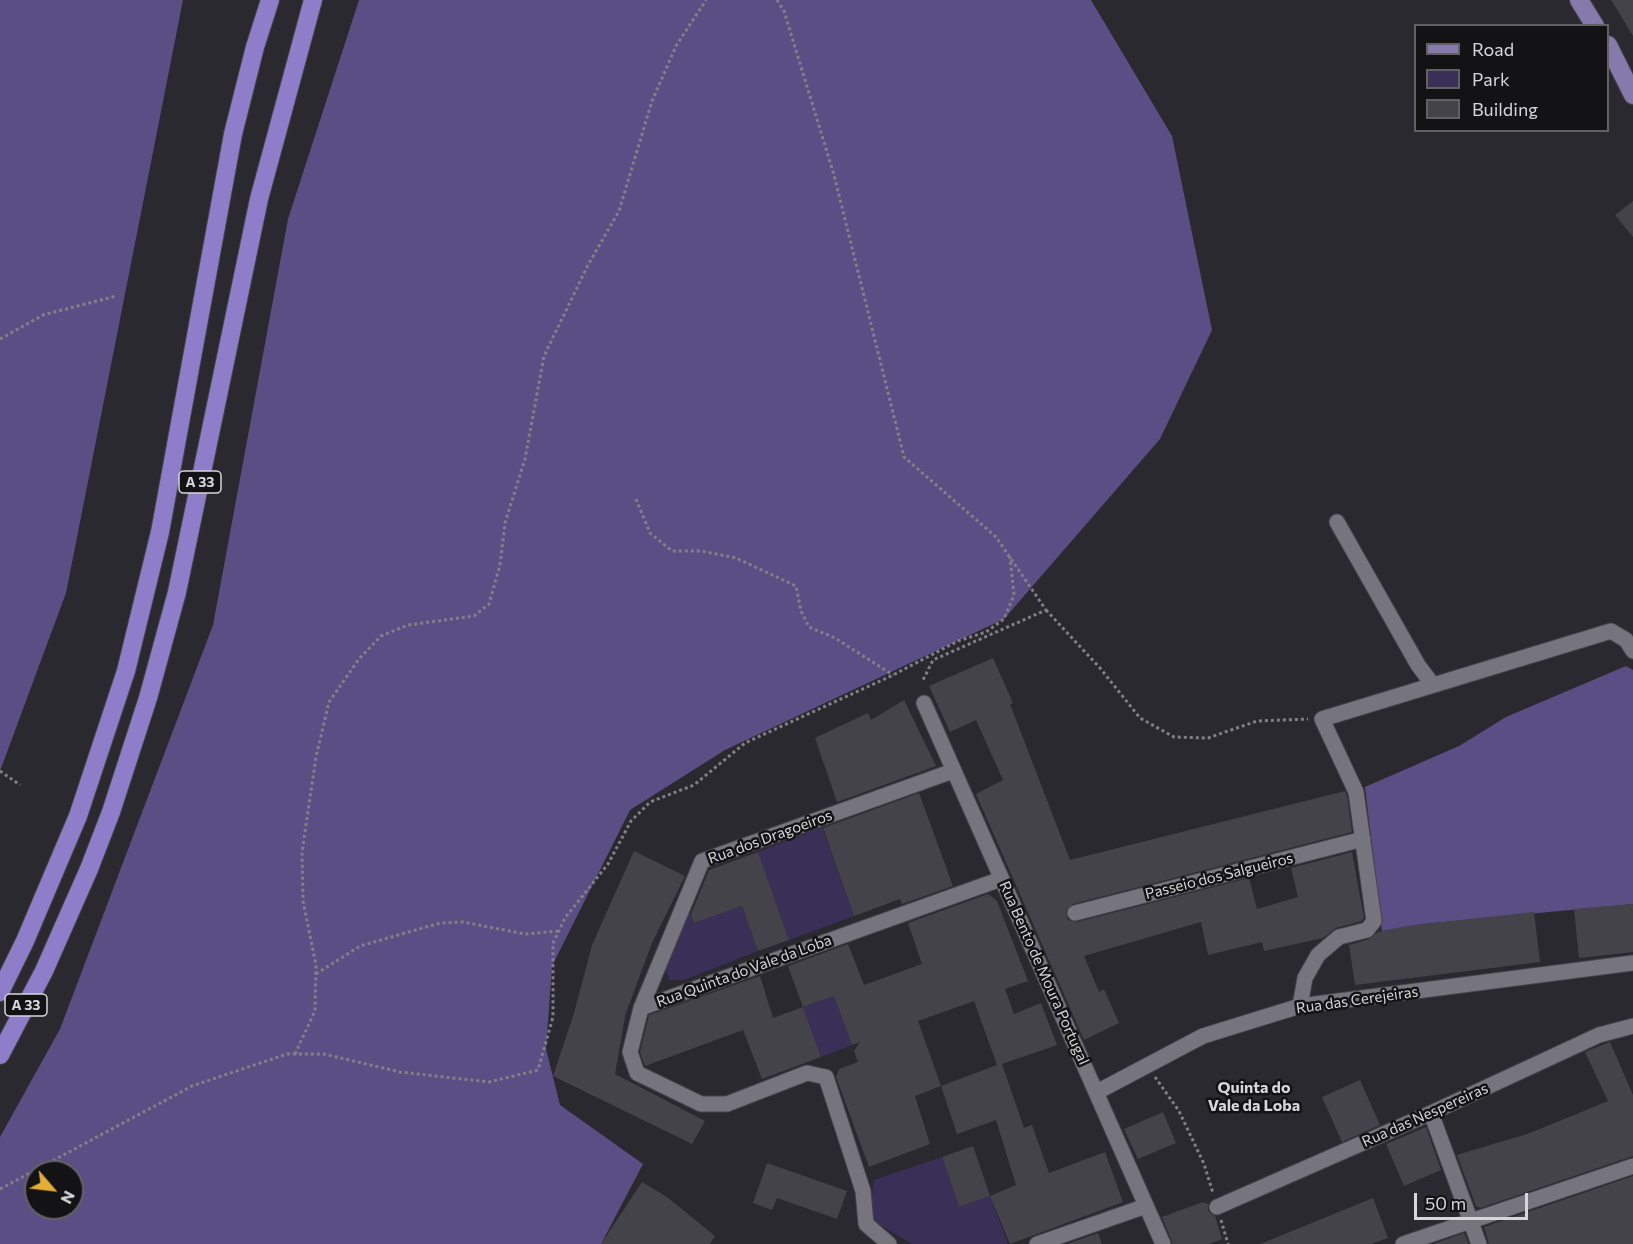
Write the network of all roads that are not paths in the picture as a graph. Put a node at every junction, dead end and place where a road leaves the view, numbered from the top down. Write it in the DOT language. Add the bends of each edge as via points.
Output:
graph roads {
  1 [pos="270,0"];
  2 [pos="313,0"];
  3 [pos="1579,0"];
  4 [pos="1594,24"];
  5 [pos="1609,47"];
  6 [pos="1633,95"];
  7 [pos="1337,522"];
  8 [pos="1633,651"];
  9 [pos="1433,685"];
  10 [pos="924,703"];
  11 [pos="953,771"];
  12 [pos="1363,839"];
  13 [pos="1001,879"];
  14 [pos="1075,913"];
  15 [pos="1633,963"];
  16 [pos="0,992"];
  17 [pos="1300,1006"];
  18 [pos="641,1008"];
  19 [pos="1633,1026"];
  20 [pos="0,1055"];
  21 [pos="1097,1092"];
  22 [pos="1431,1113"];
  23 [pos="1633,1166"];
  24 [pos="1146,1206"];
  25 [pos="1217,1207"];
  26 [pos="1472,1221"];
  27 [pos="889,1244"];
  28 [pos="1037,1244"];
  29 [pos="1163,1244"];
  30 [pos="1404,1244"];
  31 [pos="1479,1244"];
  1 -- 16 [label="highway, A 33" via="233,134 160,532 126,670 78,816"];
  2 -- 20 [label="highway, A 33" via="259,199 177,592 148,698 89,869 44,971"];
  3 -- 4 [label="main road"];
  5 -- 6 [label="main road"];
  7 -- 9 [label="street"];
  8 -- 9 [label="street" via="1626,640 1611,632"];
  9 -- 12 [label="street" via="1322,719 1356,792"];
  10 -- 11 [label="street, Rua Bento de Moura Portugal"];
  11 -- 13 [label="street, Rua Bento de Moura Portugal"];
  11 -- 18 [label="street, Rua dos Dragoeiros" via="702,861"];
  12 -- 14 [label="street, Passeio dos Salgueiros"];
  12 -- 17 [label="street" via="1374,912 1372,926 1339,937 1318,956 1305,978"];
  13 -- 18 [label="street, Rua Quinta do Vale da Loba"];
  13 -- 21 [label="street, Rua Bento de Moura Portugal"];
  15 -- 17 [label="street, Rua das Cerejeiras"];
  17 -- 21 [label="street, Rua das Cerejeiras" via="1203,1036"];
  18 -- 27 [label="street, Rua Quinta do Vale da Loba" via="630,1052 637,1072 701,1104 727,1104 807,1073 826,1077 863,1191 866,1224"];
  19 -- 22 [label="street, Rua das Nespereiras" via="1599,1035"];
  21 -- 24 [label="street, Rua Bento de Moura Portugal"];
  22 -- 25 [label="street, Rua das Nespereiras"];
  22 -- 26 [label="street"];
  23 -- 26 [label="street"];
  24 -- 28 [label="street"];
  24 -- 29 [label="street, Rua Bento de Moura Portugal"];
  26 -- 30 [label="street"];
  26 -- 31 [label="street"];
}
